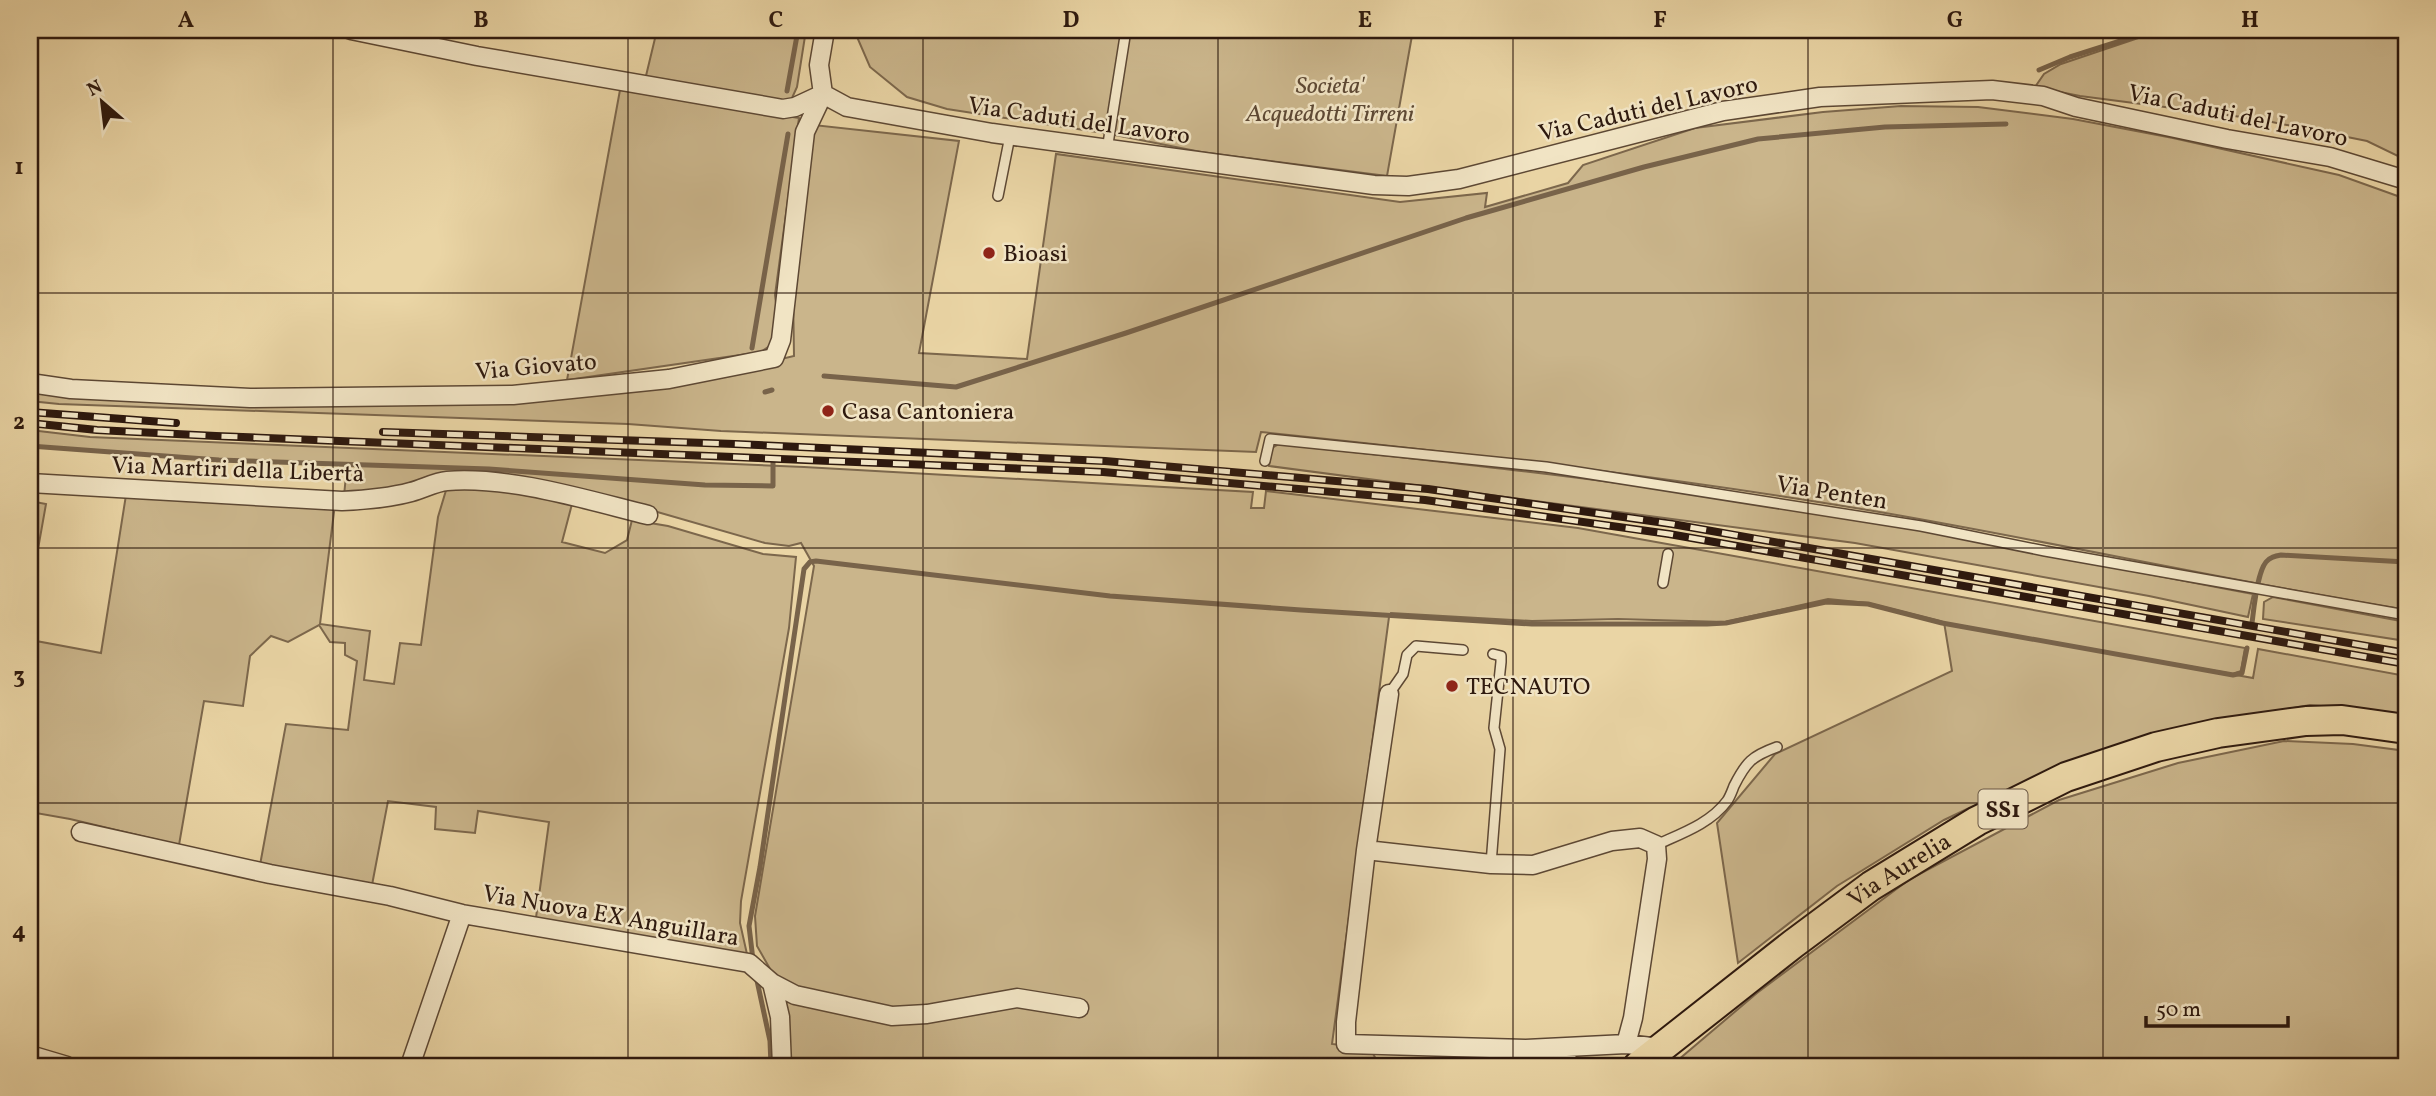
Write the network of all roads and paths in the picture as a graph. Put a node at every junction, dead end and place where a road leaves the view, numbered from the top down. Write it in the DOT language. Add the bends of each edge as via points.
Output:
graph roads {
  1 [pos="351,30"];
  2 [pos="825,30"];
  3 [pos="1126,30"];
  4 [pos="822,94"];
  5 [pos="1010,136"];
  6 [pos="1107,150"];
  7 [pos="2406,180"];
  8 [pos="998,196"];
  9 [pos="30,383"];
  10 [pos="1265,461"];
  11 [pos="30,483"];
  12 [pos="648,515"];
  13 [pos="1668,554"];
  14 [pos="1663,583"];
  15 [pos="2406,615"];
  16 [pos="1463,650"];
  17 [pos="1493,654"];
  18 [pos="1389,694"];
  19 [pos="2406,729"];
  20 [pos="1777,747"];
  21 [pos="81,832"];
  22 [pos="1656,845"];
  23 [pos="1366,849"];
  24 [pos="1492,864"];
  25 [pos="461,914"];
  26 [pos="772,983"];
  27 [pos="1079,1007"];
  28 [pos="1555,1048"];
  29 [pos="30,1055"];
  30 [pos="1632,1055"];
  31 [pos="1529,1060"];
  32 [pos="56,1065"];
  33 [pos="410,1066"];
  34 [pos="782,1066"];
  35 [pos="1572,1066"];
  1 -- 4 [label="street" via="783,109"];
  2 -- 4 [label="street" via="819,65"];
  3 -- 6 [label="lane"];
  4 -- 5 [label="street, Via Caduti del Lavoro" via="847,107"];
  4 -- 9 [label="street, Via Giovato" via="805,132 781,340 774,358 669,379 492,396 250,398"];
  5 -- 6 [label="street, Via Caduti del Lavoro"];
  5 -- 8 [label="lane"];
  6 -- 7 [label="street, Via Caduti del Lavoro" via="1408,186 1460,179 1723,111 1820,97 1992,90 2043,96 2076,107 2330,157"];
  10 -- 15 [label="lane, Via Penten" via="1270,439 1546,467 1920,526"];
  11 -- 12 [label="street, Via Martiri della Libertà" via="342,501 409,493 445,481 489,481"];
  13 -- 14 [label="lane"];
  16 -- 18 [label="lane" via="1416,646"];
  17 -- 24 [label="lane" via="1501,656 1502,662 1494,728 1500,749"];
  18 -- 23 [label="street"];
  19 -- 30 [label="main road, Via Aurelia / SS1" via="2342,720 2228,732 2156,747 2066,777 1977,821 1871,886 1660,1048"];
  20 -- 22 [label="lane" via="1744,765 1727,801 1712,816"];
  21 -- 25 [label="street, Via Nuova EX Anguillara"];
  22 -- 24 [label="street" via="1640,838 1612,841 1533,865"];
  22 -- 30 [label="street"];
  23 -- 24 [label="street"];
  23 -- 31 [label="street" via="1346,1044"];
  25 -- 26 [label="street, Via Nuova EX Anguillara" via="749,963"];
  25 -- 33 [label="street"];
  26 -- 27 [label="street, Via Nuova EX Anguillara" via="795,995 892,1016 1017,998"];
  26 -- 34 [label="street" via="780,1017"];
  28 -- 30 [label="street"];
  28 -- 31 [label="street"];
  28 -- 35 [label="street"];
  29 -- 32 [label="street"];
}
